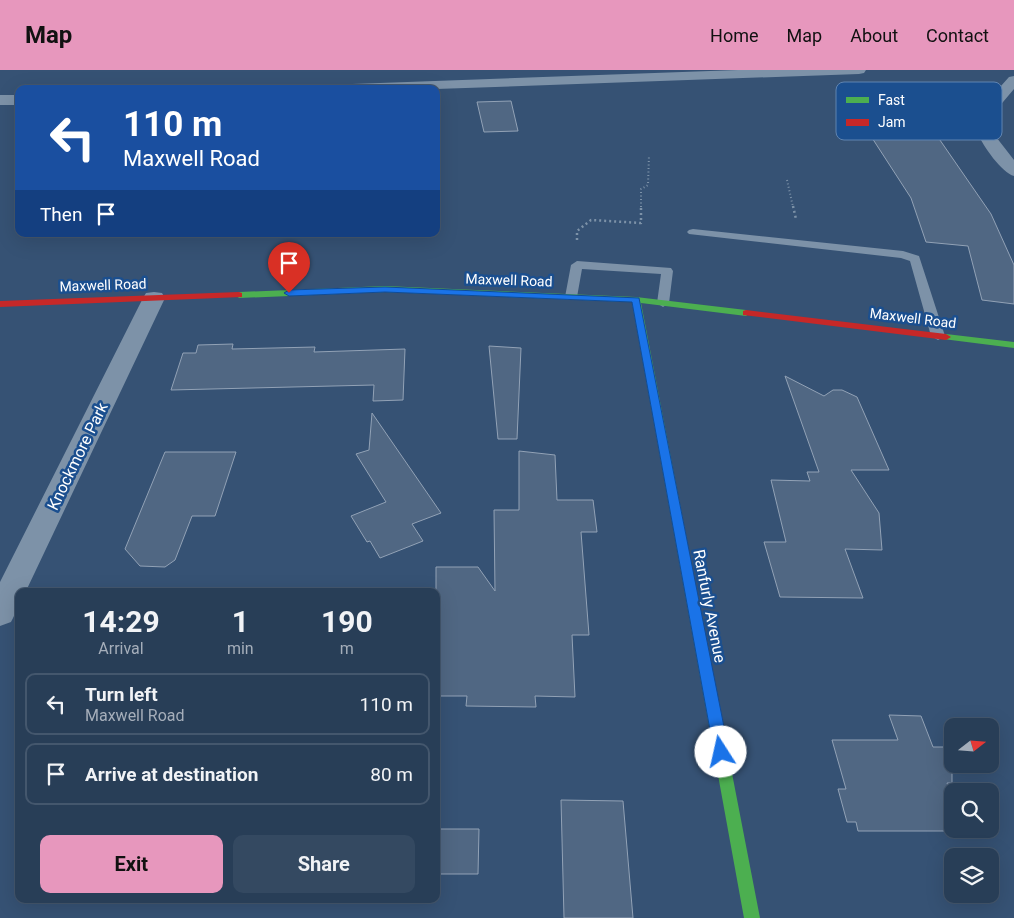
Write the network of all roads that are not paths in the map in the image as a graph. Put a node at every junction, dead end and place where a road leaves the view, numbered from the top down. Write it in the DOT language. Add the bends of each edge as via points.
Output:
graph roads {
  1 [pos="859,70"];
  2 [pos="437,77"];
  3 [pos="1014,80"];
  4 [pos="362,85"];
  5 [pos="1002,94"];
  6 [pos="0,100"];
  7 [pos="15,100"];
  8 [pos="992,140"];
  9 [pos="1006,154"];
  10 [pos="1014,171"];
  11 [pos="693,232"];
  12 [pos="571,297"];
  13 [pos="154,298"];
  14 [pos="636,300"];
  15 [pos="663,303"];
  16 [pos="0,304"];
  17 [pos="938,336"];
  18 [pos="1014,345"];
  19 [pos="0,613"];
  20 [pos="752,918"];
  1 -- 2 [label="street"];
  2 -- 4 [label="street"];
  3 -- 5 [label="street"];
  6 -- 7 [label="street"];
  8 -- 9 [label="street"];
  9 -- 10 [label="street"];
  11 -- 17 [label="lane" via="904,255 915,260"];
  12 -- 13 [label="street, Maxwell Road" via="385,289"];
  12 -- 14 [label="street, Maxwell Road"];
  12 -- 15 [label="lane" via="577,265 667,271"];
  13 -- 16 [label="street, Maxwell Road"];
  13 -- 19 [label="street, Knockmore Park"];
  14 -- 15 [label="street, Maxwell Road"];
  14 -- 20 [label="street, Ranfurly Avenue"];
  15 -- 17 [label="street, Maxwell Road"];
  17 -- 18 [label="street, Maxwell Road"];
}
